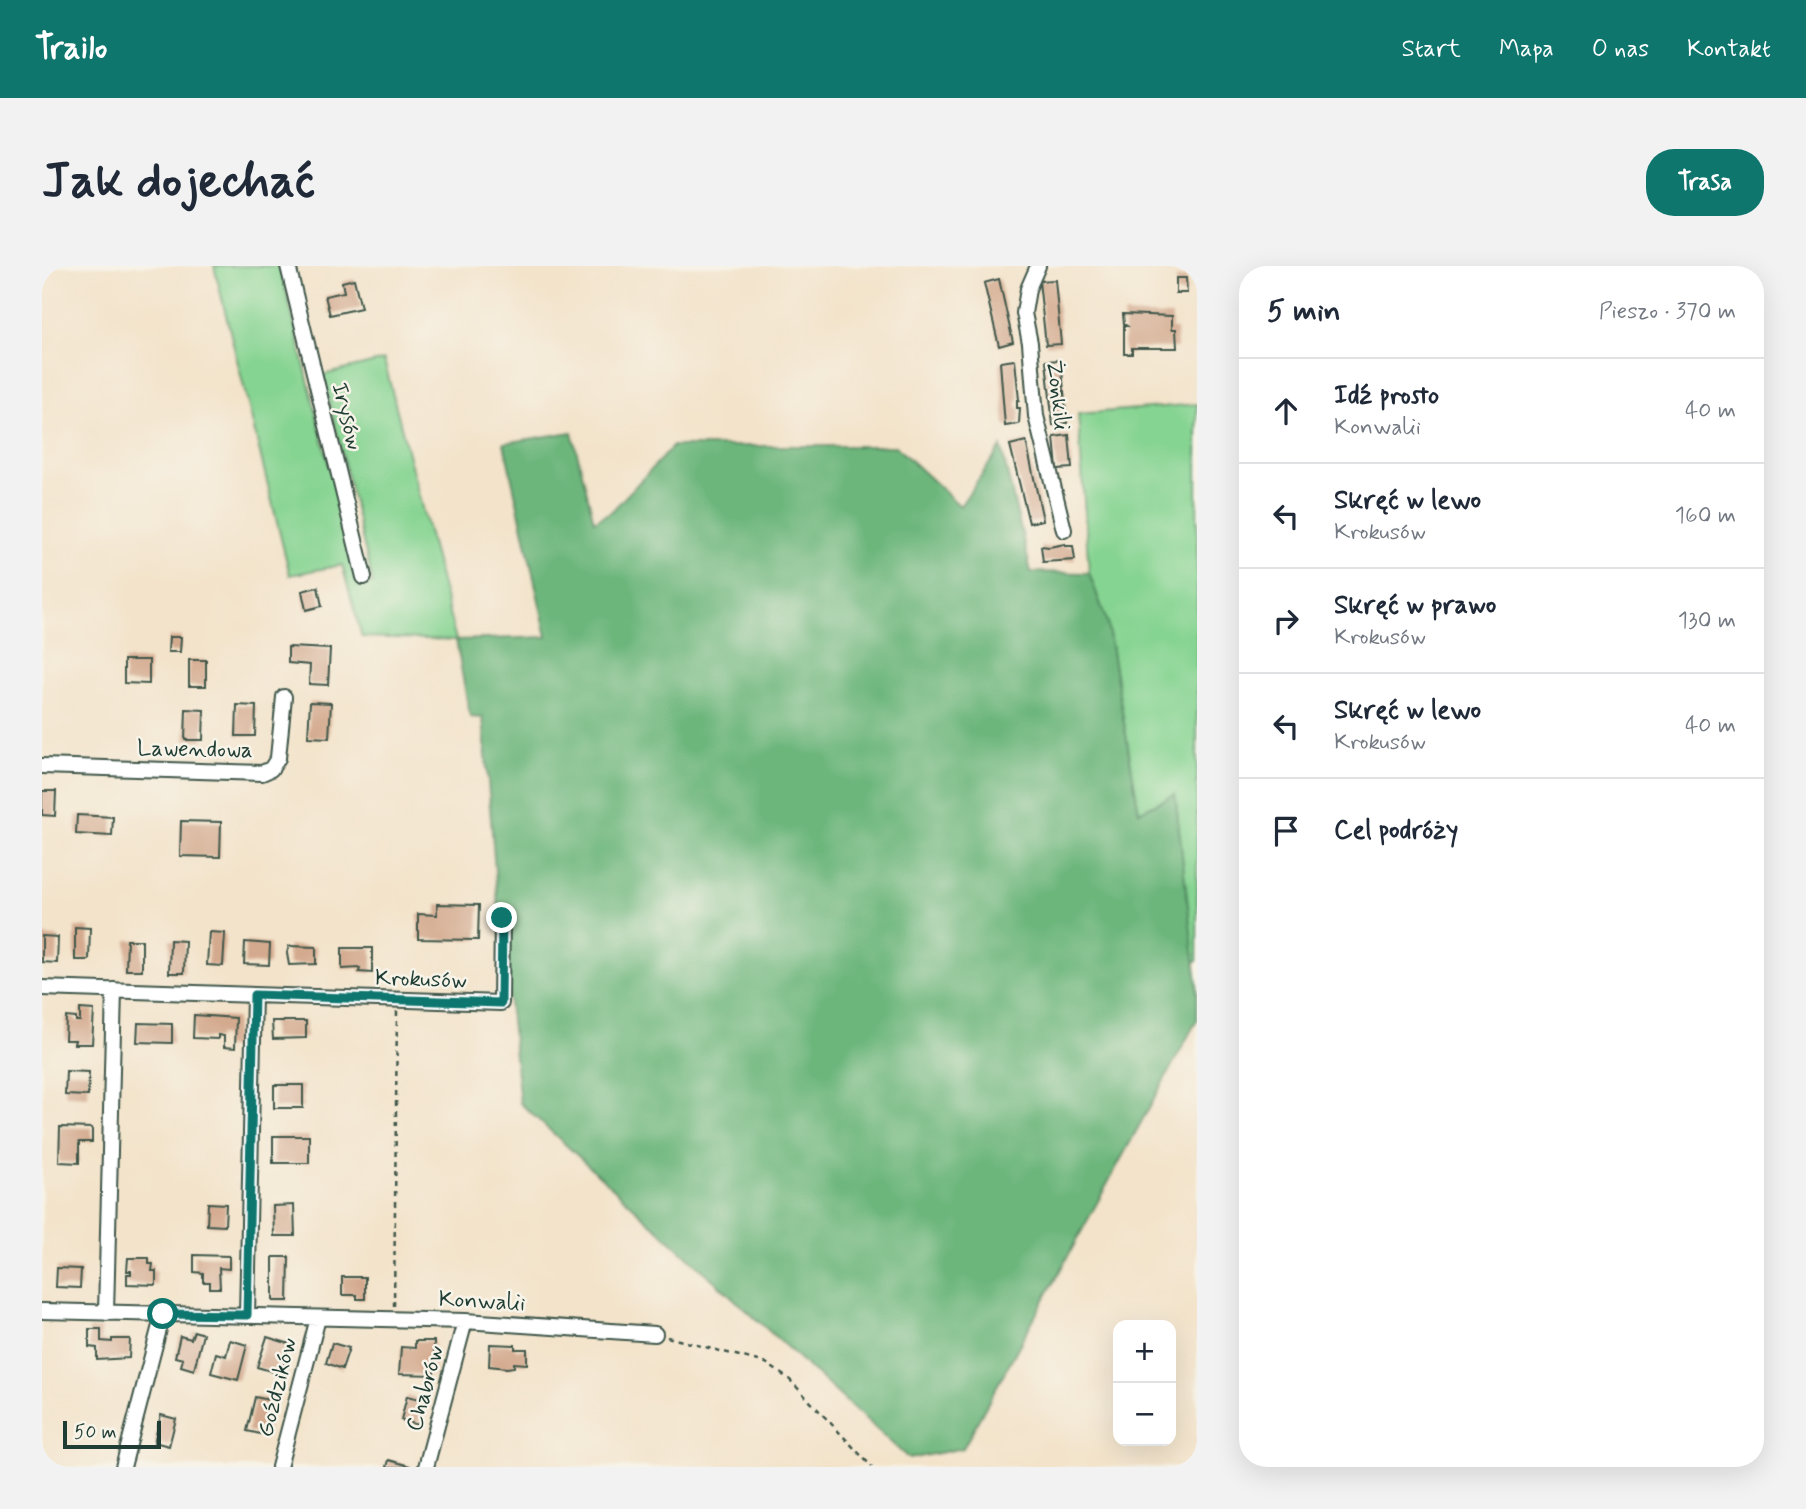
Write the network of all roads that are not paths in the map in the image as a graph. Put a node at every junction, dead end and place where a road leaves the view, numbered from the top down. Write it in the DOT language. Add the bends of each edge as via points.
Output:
graph roads {
  1 [pos="288,266"];
  2 [pos="1038,266"];
  3 [pos="1064,530"];
  4 [pos="364,577"];
  5 [pos="284,697"];
  6 [pos="42,766"];
  7 [pos="502,918"];
  8 [pos="42,988"];
  9 [pos="114,990"];
  10 [pos="254,995"];
  11 [pos="42,1311"];
  12 [pos="106,1312"];
  13 [pos="163,1314"];
  14 [pos="247,1315"];
  15 [pos="318,1318"];
  16 [pos="465,1321"];
  17 [pos="655,1334"];
  18 [pos="123,1467"];
  19 [pos="279,1467"];
  20 [pos="426,1467"];
  1 -- 4 [label="street, Irysów"];
  2 -- 3 [label="street, Żonkili" via="1024,313 1036,416"];
  5 -- 6 [label="street, Lawendowa" via="278,758 262,773"];
  7 -- 10 [label="street, Krokusów" via="501,1003"];
  8 -- 9 [label="street, Krokusów"];
  9 -- 10 [label="street, Krokusów"];
  9 -- 12 [label="street"];
  10 -- 14 [label="street"];
  11 -- 12 [label="street, Konwalii"];
  12 -- 13 [label="street, Konwalii"];
  13 -- 14 [label="street, Konwalii"];
  13 -- 18 [label="street"];
  14 -- 15 [label="street, Konwalii"];
  15 -- 16 [label="street, Konwalii"];
  15 -- 19 [label="street, Goździków"];
  16 -- 17 [label="street, Konwalii"];
  16 -- 20 [label="street, Chabrów"];
}
